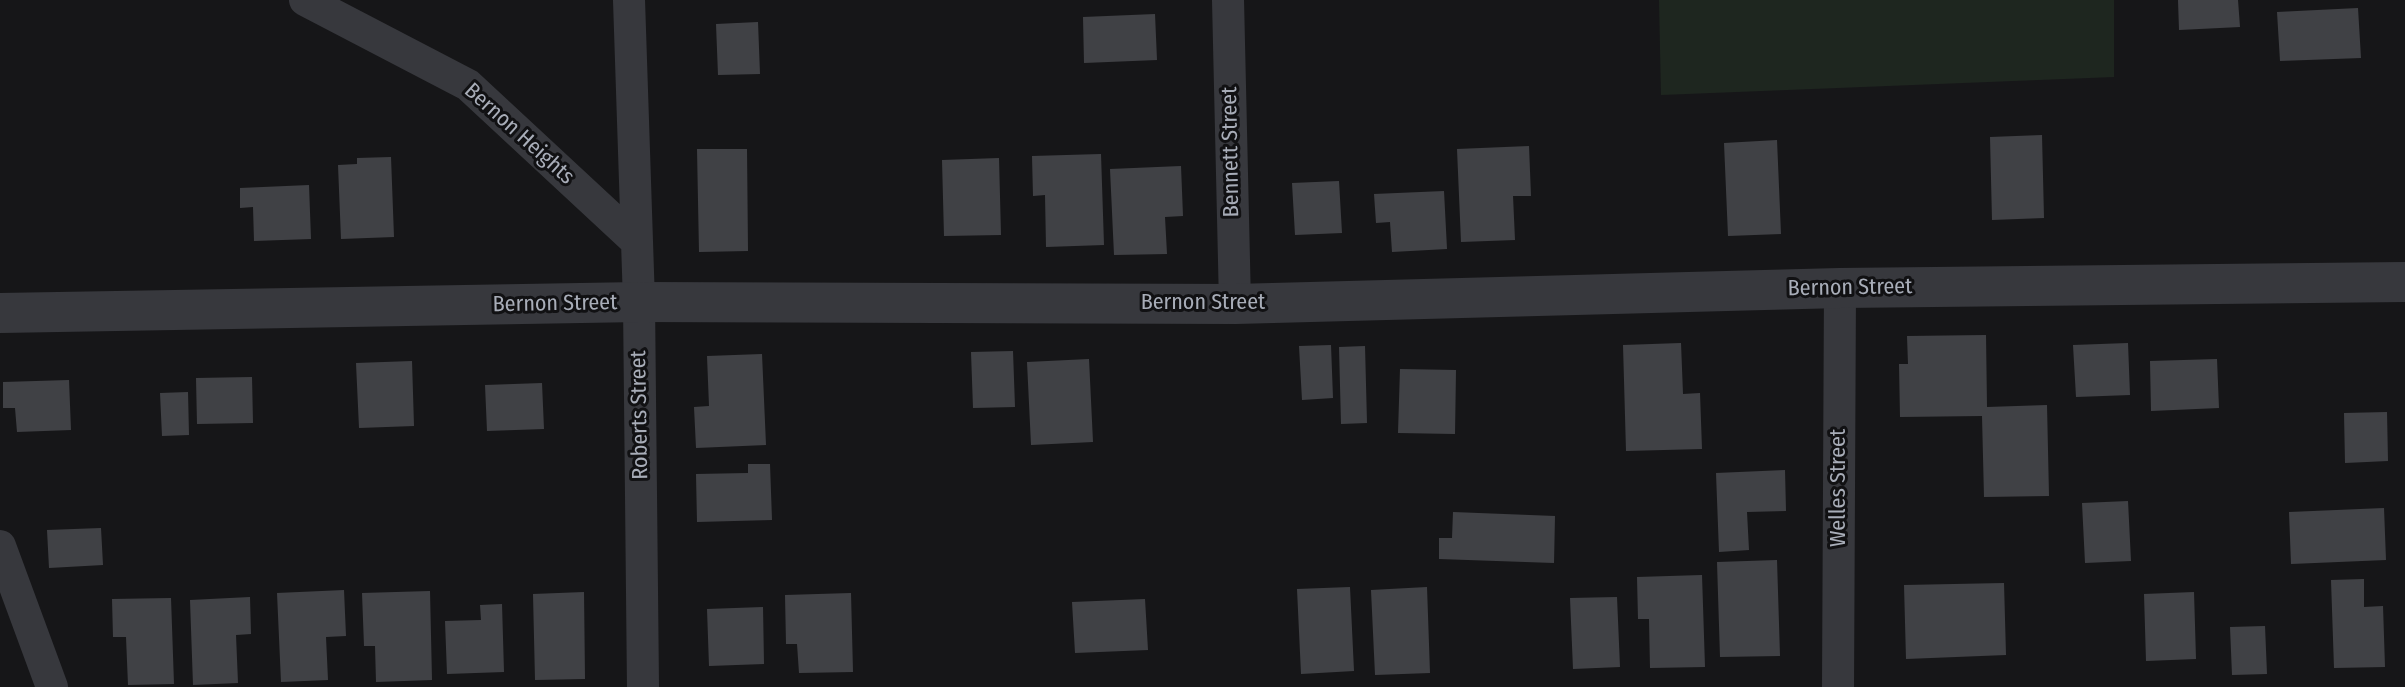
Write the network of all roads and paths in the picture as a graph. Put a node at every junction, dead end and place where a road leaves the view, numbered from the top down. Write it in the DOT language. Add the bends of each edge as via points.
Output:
graph roads {
  1 [pos="305,0"];
  2 [pos="629,0"];
  3 [pos="1228,0"];
  4 [pos="636,241"];
  5 [pos="2405,282"];
  6 [pos="1840,288"];
  7 [pos="639,302"];
  8 [pos="1235,304"];
  9 [pos="0,313"];
  10 [pos="0,546"];
  11 [pos="52,687"];
  12 [pos="643,687"];
  13 [pos="1838,687"];
  1 -- 4 [label="street, Bernon Heights" via="468,85"];
  2 -- 4 [label="street, Roberts Street"];
  3 -- 8 [label="street, Bennett Street"];
  4 -- 7 [label="street, Roberts Street"];
  5 -- 6 [label="street, Bernon Street"];
  6 -- 8 [label="street, Bernon Street"];
  6 -- 13 [label="street, Welles Street"];
  7 -- 8 [label="street, Bernon Street"];
  7 -- 9 [label="street, Bernon Street"];
  7 -- 12 [label="street, Roberts Street"];
  10 -- 11 [label="street"];
}
